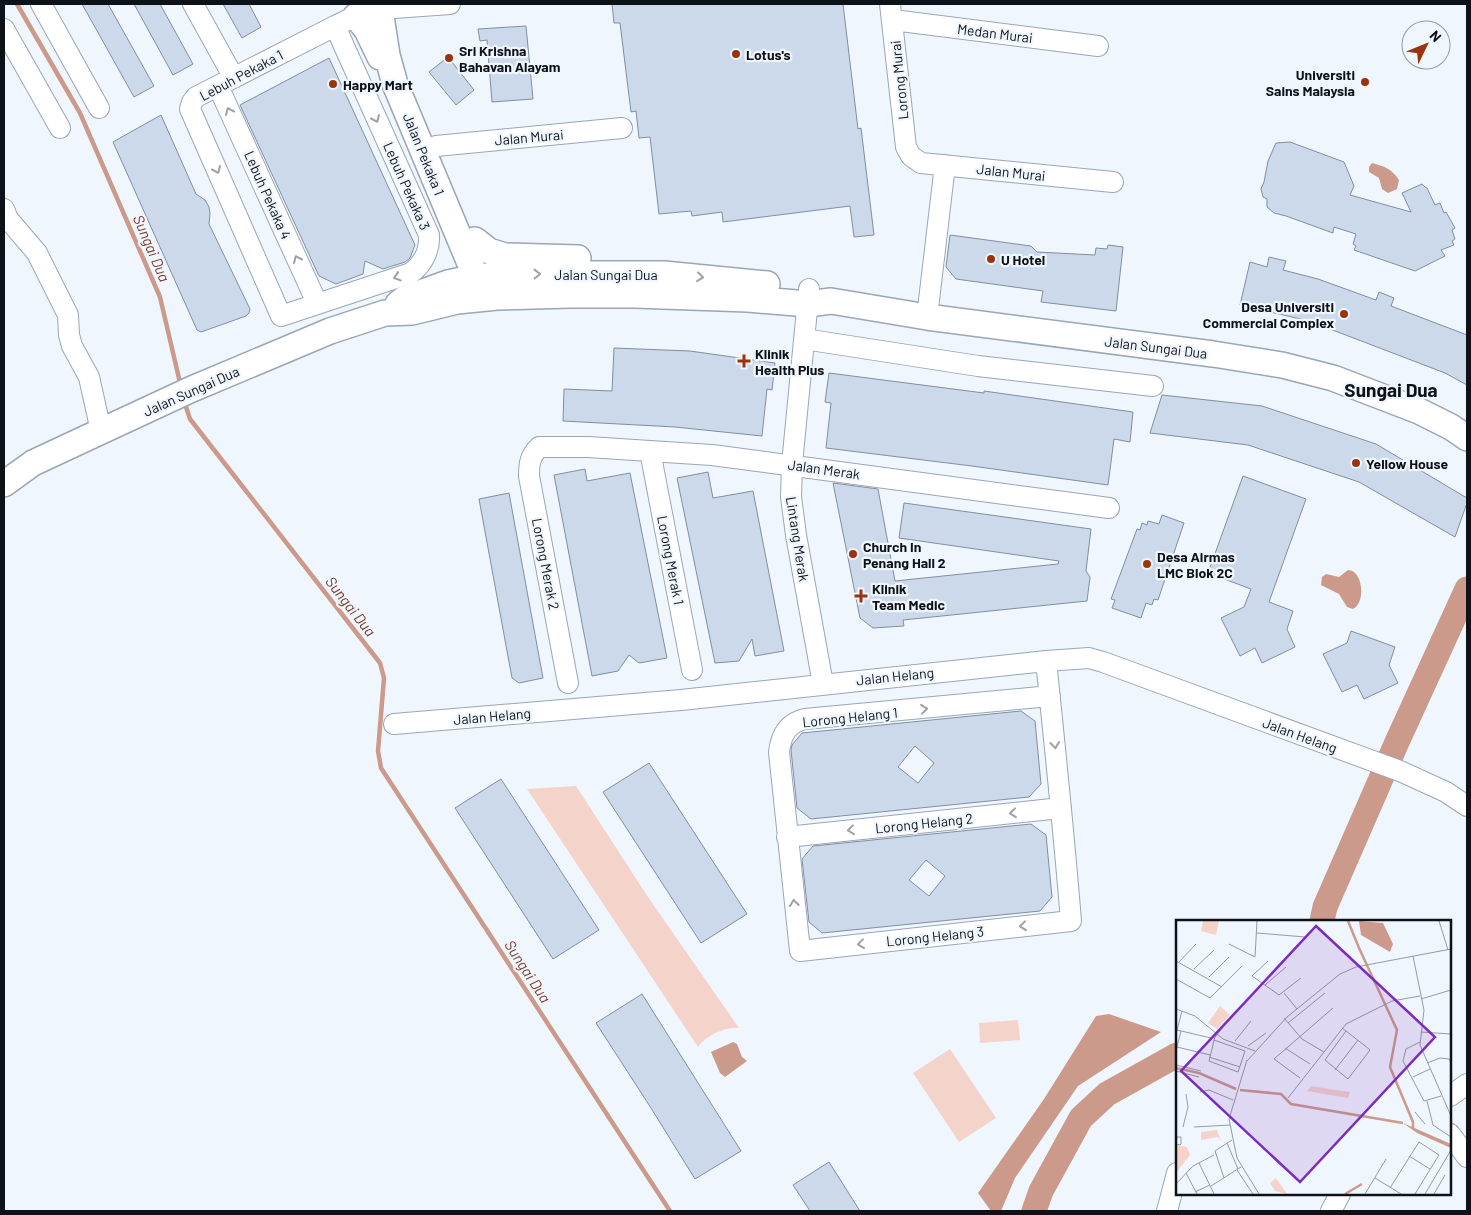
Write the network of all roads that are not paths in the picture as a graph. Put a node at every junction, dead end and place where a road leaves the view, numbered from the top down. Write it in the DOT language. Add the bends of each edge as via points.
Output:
graph roads {
  1 [pos="41,4"];
  2 [pos="193,4"];
  3 [pos="450,4"];
  4 [pos="369,11"];
  5 [pos="891,12"];
  6 [pos="4,29"];
  7 [pos="1098,46"];
  8 [pos="226,82"];
  9 [pos="99,108"];
  10 [pos="60,128"];
  11 [pos="622,128"];
  12 [pos="436,146"];
  13 [pos="911,156"];
  14 [pos="945,165"];
  15 [pos="1113,182"];
  16 [pos="4,209"];
  17 [pos="466,236"];
  18 [pos="637,273"];
  19 [pos="486,288"];
  20 [pos="420,293"];
  21 [pos="816,298"];
  22 [pos="317,303"];
  23 [pos="386,312"];
  24 [pos="281,316"];
  25 [pos="927,318"];
  26 [pos="804,340"];
  27 [pos="1153,386"];
  28 [pos="101,432"];
  29 [pos="1467,438"];
  30 [pos="539,447"];
  31 [pos="650,451"];
  32 [pos="792,464"];
  33 [pos="4,484"];
  34 [pos="1109,508"];
  35 [pos="1046,660"];
  36 [pos="692,670"];
  37 [pos="568,683"];
  38 [pos="823,684"];
  39 [pos="1050,696"];
  40 [pos="394,724"];
  41 [pos="1467,806"];
  42 [pos="1061,808"];
  43 [pos="786,837"];
  44 [pos="800,951"];
  45 [pos="1467,1084"];
  46 [pos="1451,1095"];
  47 [pos="1451,1135"];
  48 [pos="1467,1157"];
  49 [pos="1176,1177"];
  50 [pos="1339,1195"];
  51 [pos="1167,1211"];
  52 [pos="1331,1211"];
  1 -- 9 [label="street"];
  2 -- 8 [label="street, Lebuh Pekaka 4"];
  3 -- 4 [label="street"];
  4 -- 8 [label="street, Lebuh Pekaka 1"];
  4 -- 12 [label="main road, Jalan Pekaka 1" via="404,54 411,83"];
  4 -- 17 [label="main road, Jalan Pekaka 1" via="367,30 380,58 390,68"];
  4 -- 22 [label="street, Lebuh Pekaka 3, one-way" via="430,246 420,266 411,273"];
  5 -- 7 [label="street, Medan Murai"];
  5 -- 13 [label="street, Lorong Murai" via="906,147"];
  6 -- 10 [label="street"];
  22 -- 8 [label="street, Lebuh Pekaka 4, one-way"];
  8 -- 24 [label="street, Lebuh Pekaka 1, one-way" via="196,97 190,109"];
  11 -- 12 [label="street, Jalan Murai"];
  12 -- 17 [label="main road, Jalan Pekaka 1"];
  13 -- 14 [label="street, Jalan Murai" via="921,163"];
  14 -- 15 [label="street, Jalan Murai"];
  14 -- 25 [label="street"];
  16 -- 28 [label="street" via="8,219 37,253 68,315 72,346 89,377"];
  17 -- 18 [label="main road" via="489,251 504,256 617,262"];
  17 -- 19 [label="main road, Jalan Pekaka 1"];
  17 -- 20 [label="main road" via="454,249 449,263"];
  19 -- 18 [label="main road, Jalan Sungai Dua, one-way" via="518,274"];
  18 -- 21 [label="main road, Jalan Sungai Dua, one-way" via="664,274"];
  19 -- 20 [label="main road, Jalan Sungai Dua" via="448,283"];
  19 -- 21 [label="main road, Jalan Sungai Dua" via="570,294"];
  19 -- 23 [label="main road, Jalan Sungai Dua" via="457,302 412,312"];
  20 -- 23 [label="main road, Jalan Sungai Dua" via="404,299"];
  21 -- 25 [label="main road, Jalan Sungai Dua"];
  21 -- 26 [label="street, Lintang Merak"];
  22 -- 24 [label="street, Lebuh Pekaka 3"];
  23 -- 28 [label="main road, Jalan Sungai Dua" via="330,331"];
  25 -- 29 [label="main road, Jalan Sungai Dua" via="1282,365 1333,378 1385,397 1451,427"];
  26 -- 27 [label="street" via="978,366"];
  26 -- 32 [label="street, Lintang Merak"];
  28 -- 33 [label="main road, Jalan Sungai Dua" via="33,463"];
  30 -- 31 [label="street, Jalan Merak"];
  30 -- 37 [label="street, Lorong Merak 2" via="530,461 529,476"];
  31 -- 32 [label="street, Jalan Merak"];
  31 -- 36 [label="street, Lorong Merak 1"];
  32 -- 34 [label="street, Jalan Merak"];
  32 -- 38 [label="street, Lintang Merak" via="792,510"];
  35 -- 38 [label="street, Jalan Helang"];
  35 -- 39 [label="street"];
  35 -- 41 [label="street, Jalan Helang" via="1082,658 1103,662 1400,771 1446,792"];
  38 -- 40 [label="street, Jalan Helang" via="681,700"];
  39 -- 42 [label="street, one-way"];
  43 -- 39 [label="street, Lorong Helang 1, one-way" via="778,752 784,731 797,721"];
  42 -- 43 [label="street, Lorong Helang 2, one-way"];
  42 -- 44 [label="street, Lorong Helang 3, one-way" via="1071,921"];
  44 -- 43 [label="street, Lorong Helang 1, one-way"];
  45 -- 46 [label="street"];
  47 -- 48 [label="street"];
  49 -- 51 [label="street"];
  50 -- 52 [label="street"];
}
